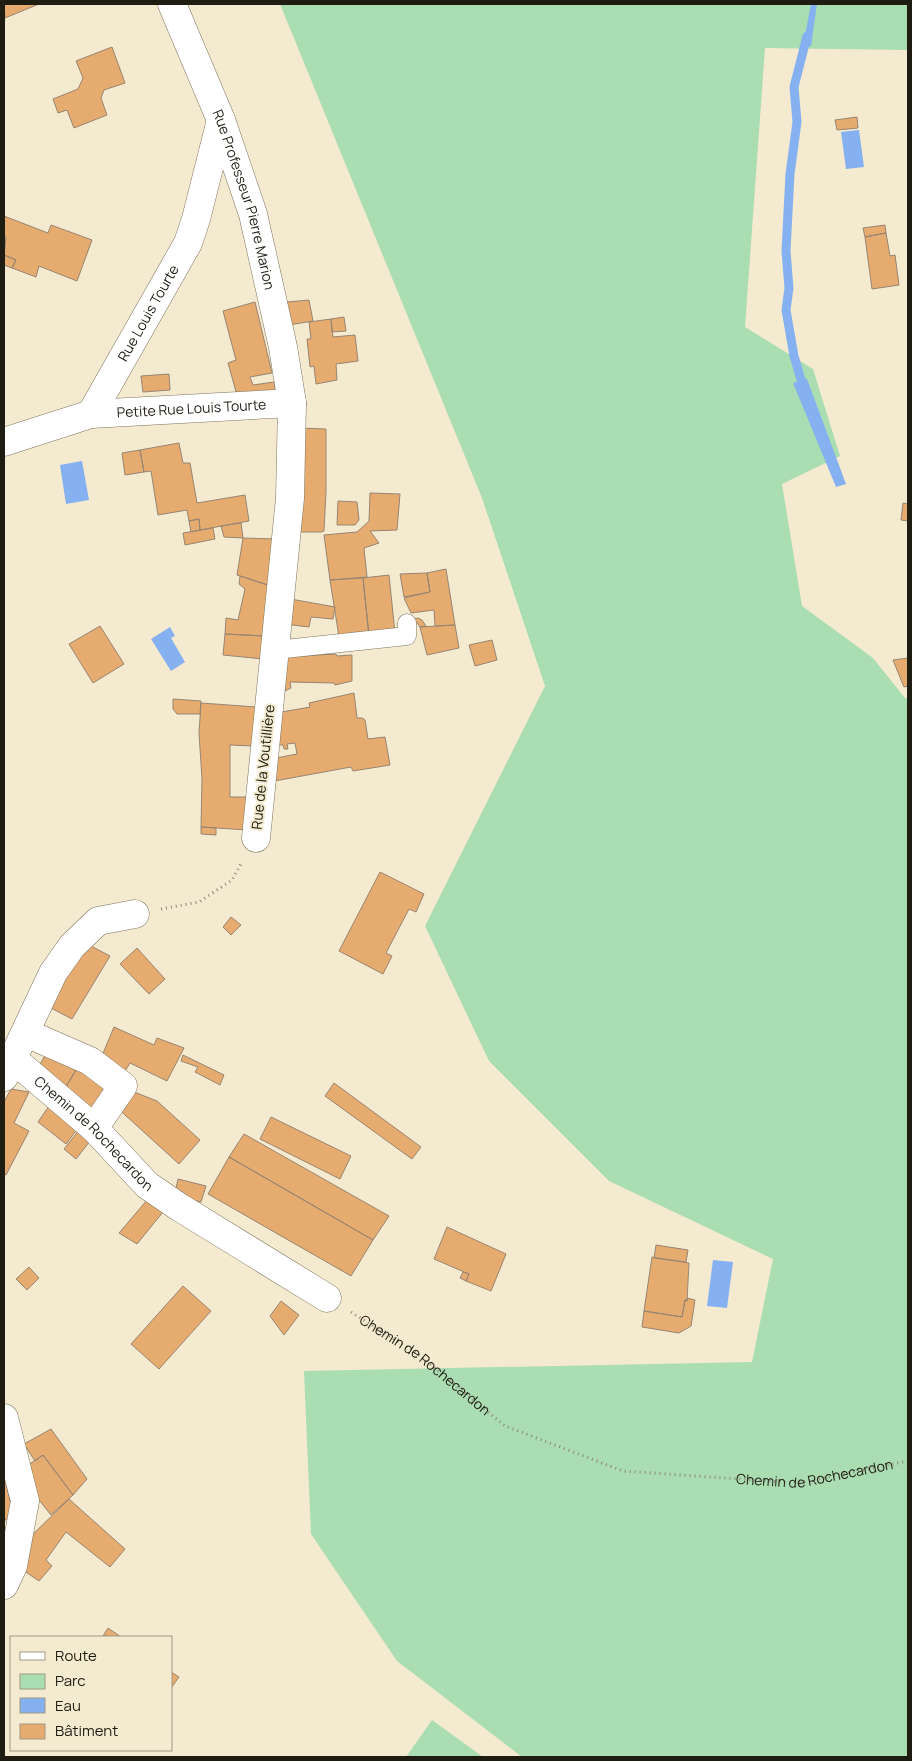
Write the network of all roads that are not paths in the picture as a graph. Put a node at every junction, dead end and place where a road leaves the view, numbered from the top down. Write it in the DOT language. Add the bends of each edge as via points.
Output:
graph roads {
  1 [pos="172,4"];
  2 [pos="221,120"];
  3 [pos="292,402"];
  4 [pos="91,414"];
  5 [pos="4,442"];
  6 [pos="407,623"];
  7 [pos="275,650"];
  8 [pos="256,838"];
  9 [pos="135,914"];
  10 [pos="26,1033"];
  11 [pos="8,1068"];
  12 [pos="94,1128"];
  13 [pos="327,1298"];
  14 [pos="4,1418"];
  15 [pos="4,1585"];
  1 -- 2 [label="street, Rue Professeur Pierre Marion"];
  2 -- 3 [label="street, Rue Professeur Pierre Marion" via="253,214"];
  2 -- 4 [label="street, Rue Louis Tourte" via="188,243"];
  3 -- 4 [label="street, Petite Rue Louis Tourte"];
  3 -- 7 [label="street, Rue de la Voutillière" via="290,498"];
  4 -- 5 [label="street"];
  6 -- 7 [label="lane" via="407,636"];
  7 -- 8 [label="street, Rue de la Voutillière"];
  9 -- 10 [label="street" via="98,921 72,946 53,973"];
  10 -- 11 [label="street"];
  10 -- 12 [label="street" via="90,1061 123,1086"];
  11 -- 12 [label="street, Chemin de Rochecardon"];
  12 -- 13 [label="street, Chemin de Rochecardon" via="146,1185"];
  14 -- 15 [label="street" via="25,1501 13,1566"];
}
